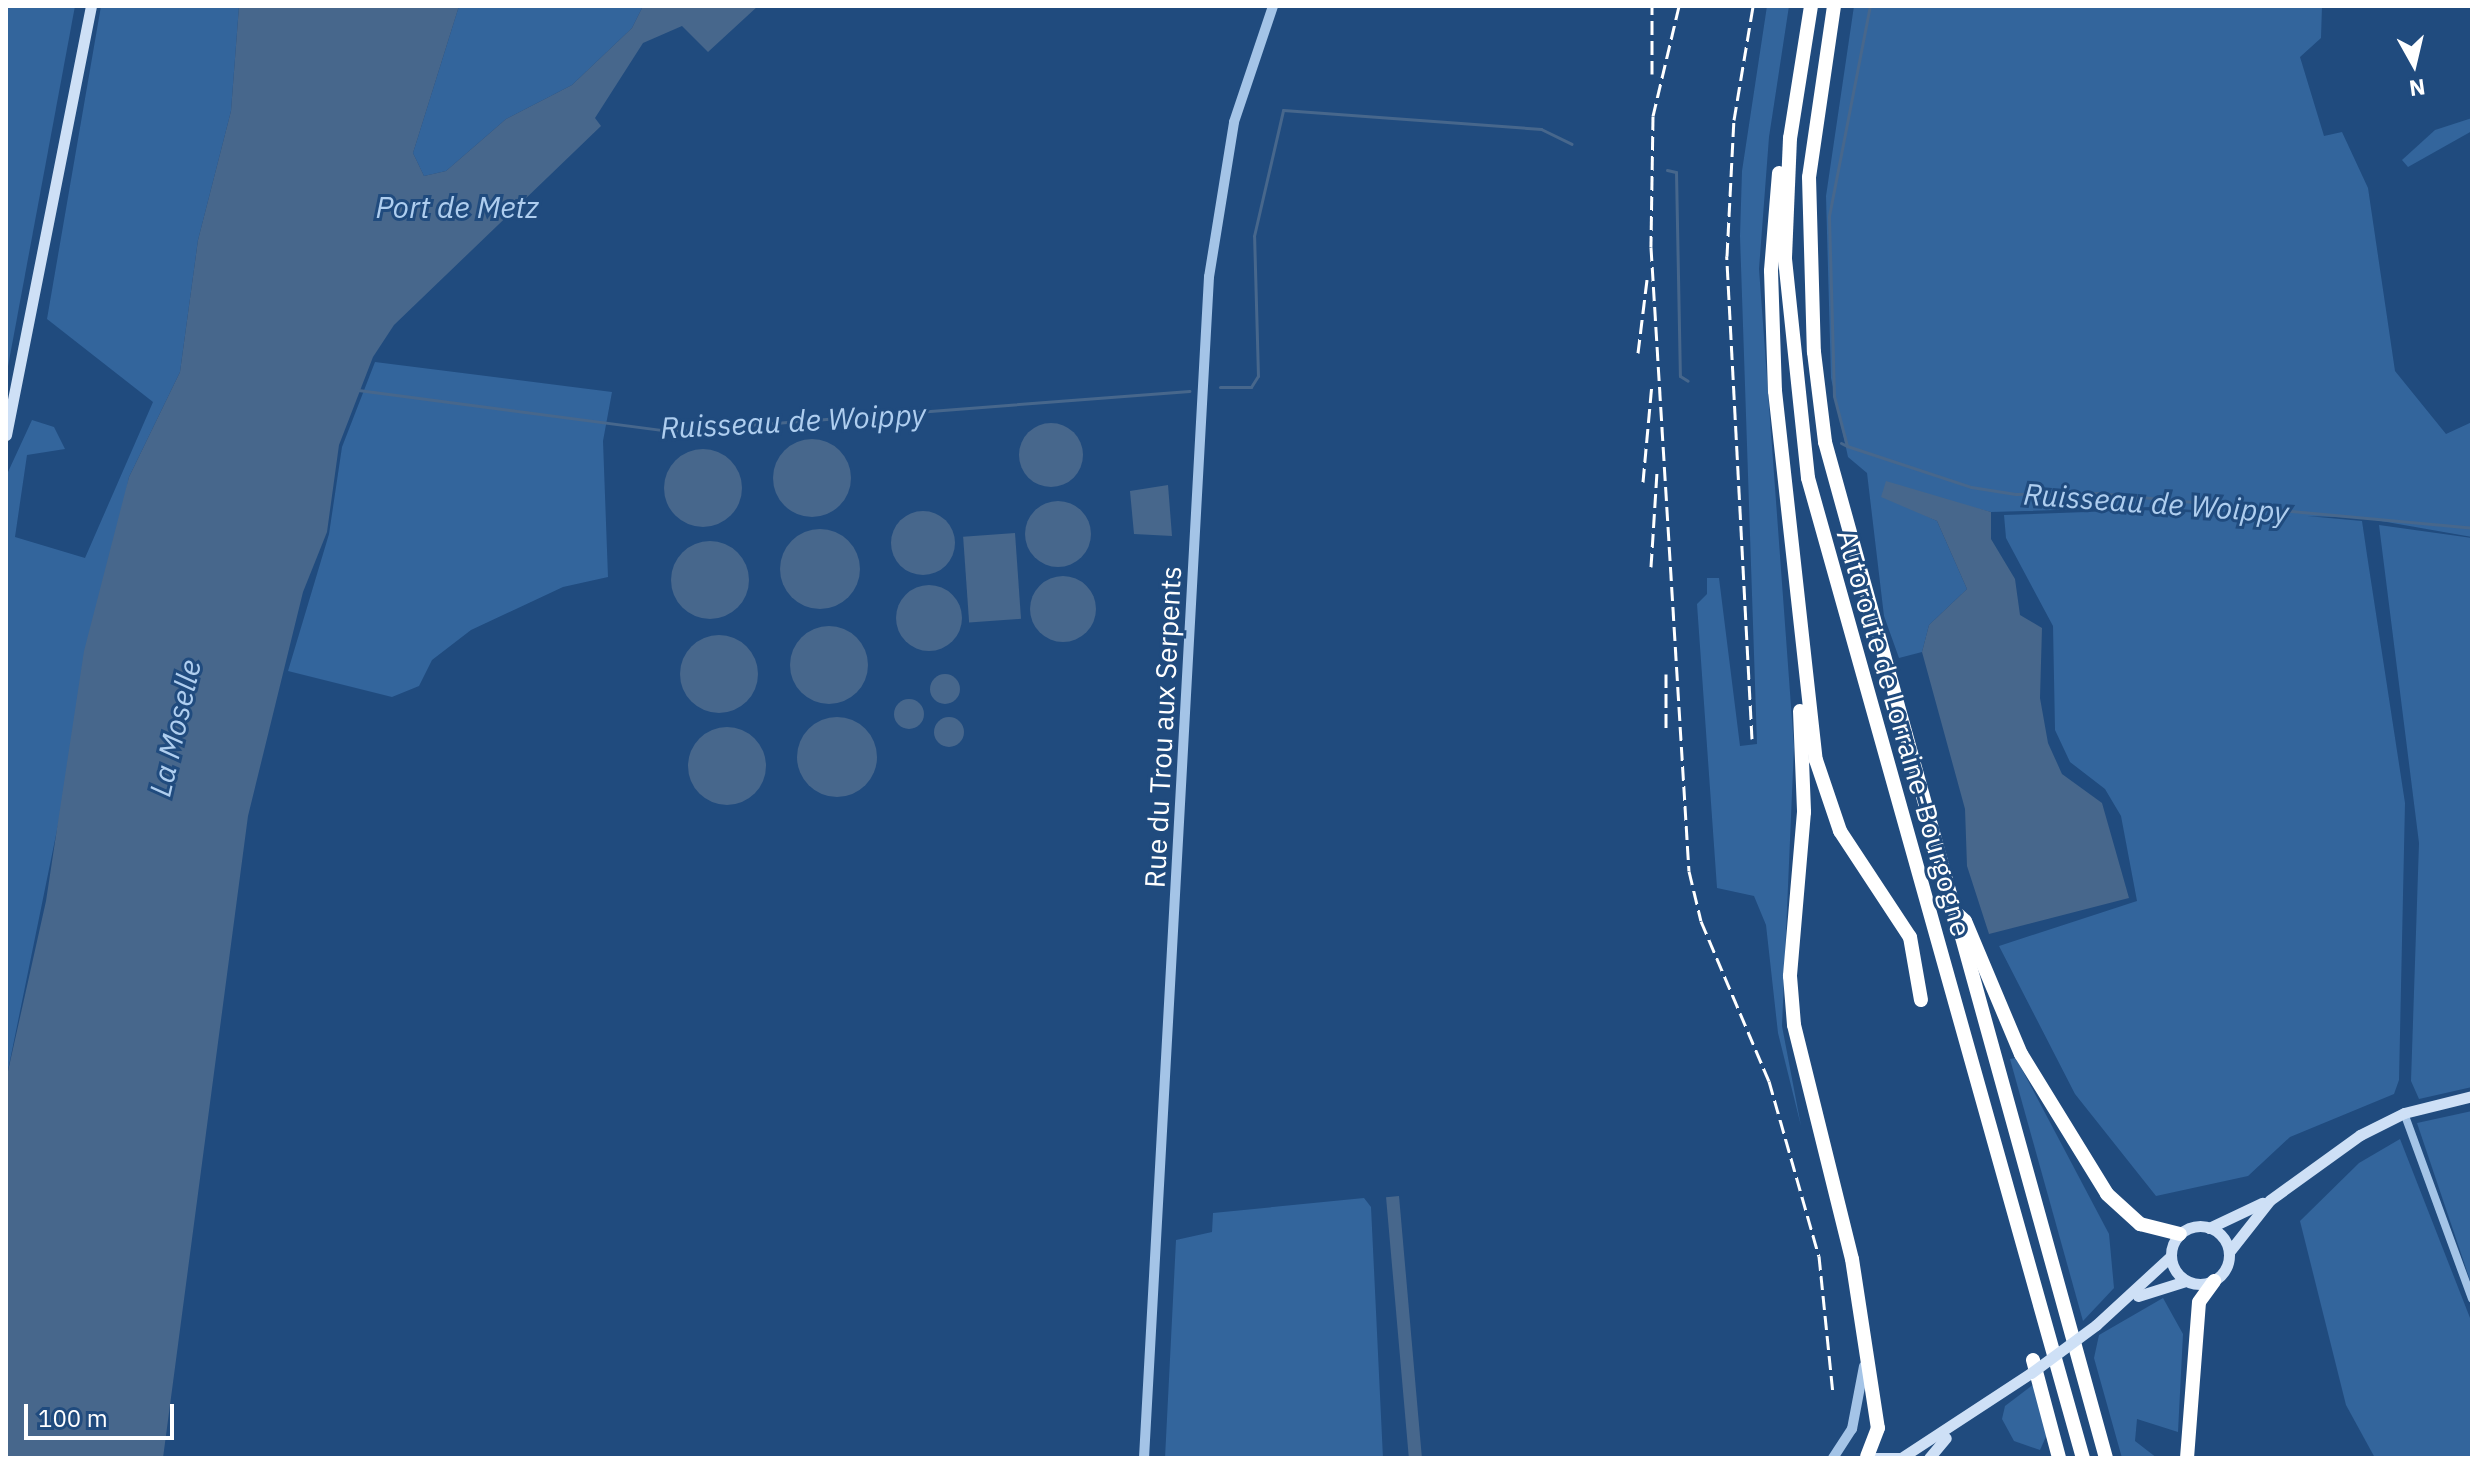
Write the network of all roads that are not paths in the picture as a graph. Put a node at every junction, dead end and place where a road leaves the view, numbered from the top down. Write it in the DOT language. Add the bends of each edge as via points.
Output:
graph roads {
  1 [pos="91,6"];
  2 [pos="1273,6"];
  3 [pos="1811,6"];
  4 [pos="1834,6"];
  5 [pos="1790,138"];
  6 [pos="6,435"];
  7 [pos="1801,667"];
  8 [pos="1951,909"];
  9 [pos="1921,1000"];
  10 [pos="2472,1096"];
  11 [pos="2404,1113"];
  12 [pos="2270,1200"];
  13 [pos="2209,1228"];
  14 [pos="2180,1234"];
  15 [pos="2229,1252"];
  16 [pos="2170,1256"];
  17 [pos="2186,1281"];
  18 [pos="2214,1281"];
  19 [pos="2472,1299"];
  20 [pos="2130,1300"];
  21 [pos="1865,1356"];
  22 [pos="2032,1367"];
  23 [pos="1955,1429"];
  24 [pos="1866,1457"];
  25 [pos="1144,1458"];
  26 [pos="1833,1458"];
  27 [pos="1901,1458"];
  28 [pos="1929,1458"];
  29 [pos="2059,1458"];
  30 [pos="2083,1458"];
  31 [pos="2106,1458"];
  32 [pos="2187,1458"];
  1 -- 6 [label="main road"];
  2 -- 25 [label="street, Rue du Trou aux Serpents" via="1234,122 1209,277"];
  3 -- 5 [label="highway, Autoroute de Lorraine-Bourgogne"];
  4 -- 8 [label="highway, Autoroute de Lorraine-Bourgogne" via="1809,177 1817,382 1841,514"];
  5 -- 7 [label="highway" via="1779,170 1771,271"];
  5 -- 30 [label="highway, Autoroute de Lorraine-Bourgogne" via="1787,320 1808,478"];
  7 -- 9 [label="highway" via="1834,820 1910,937"];
  7 -- 21 [label="highway" via="1804,812 1790,976 1794,1025 1847,1233"];
  8 -- 14 [label="highway" via="1965,921 2021,1054 2107,1194 2140,1224"];
  8 -- 31 [label="highway, Autoroute de Lorraine-Bourgogne"];
  10 -- 11 [label="main road"];
  11 -- 12 [label="main road"];
  11 -- 19 [label="street"];
  12 -- 13 [label="main road"];
  12 -- 15 [label="main road"];
  13 -- 14 [label="main road"];
  13 -- 15 [label="main road"];
  14 -- 16 [label="main road"];
  15 -- 18 [label="main road"];
  16 -- 17 [label="main road"];
  16 -- 20 [label="main road"];
  17 -- 18 [label="main road"];
  17 -- 20 [label="main road"];
  18 -- 32 [label="highway" via="2199,1302"];
  20 -- 22 [label="main road, bridge"];
  21 -- 24 [label="highway" via="1878,1438"];
  21 -- 26 [label="street" via="1856,1419"];
  22 -- 23 [label="main road"];
  22 -- 29 [label="highway"];
  23 -- 27 [label="main road"];
  23 -- 28 [label="main road"];
  24 -- 27 [label="main road"];
}
